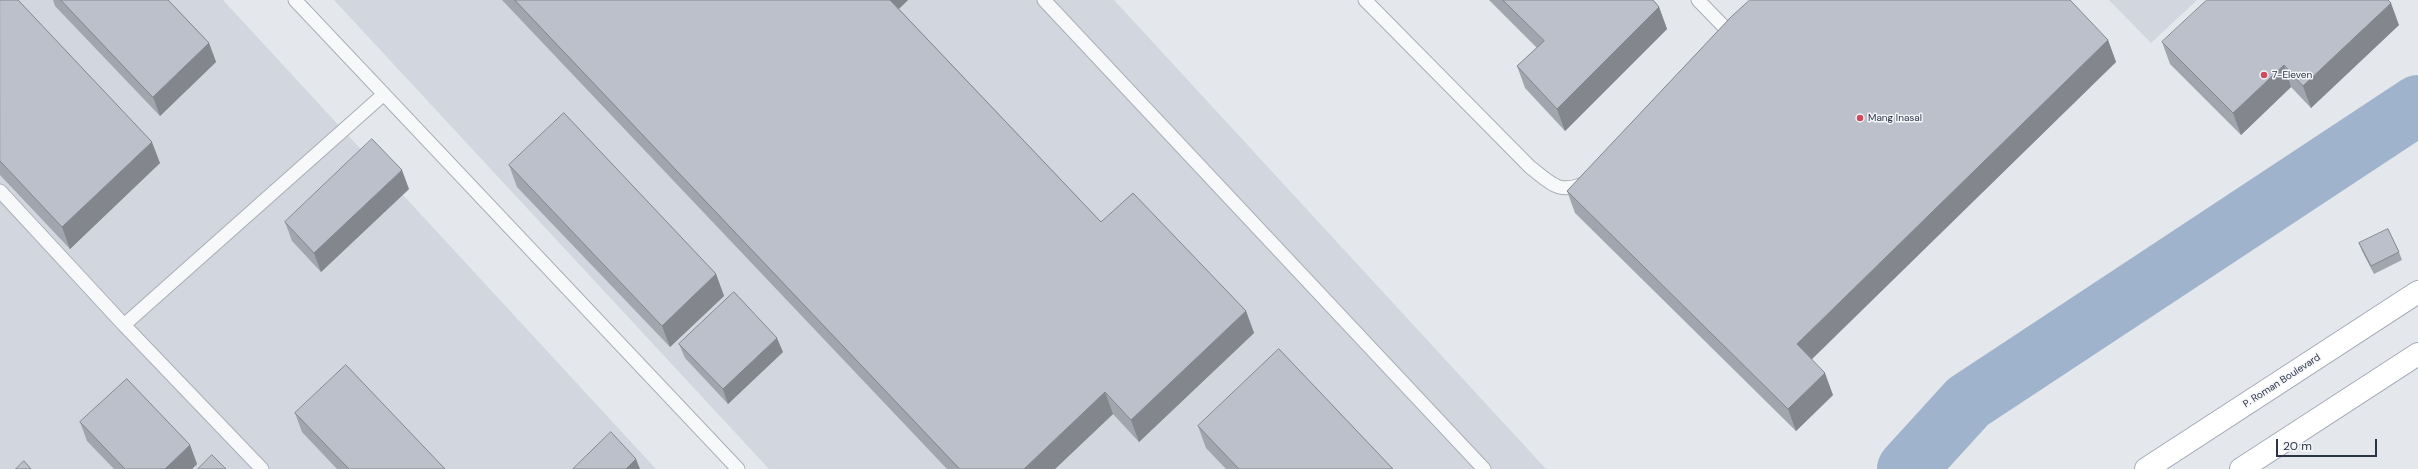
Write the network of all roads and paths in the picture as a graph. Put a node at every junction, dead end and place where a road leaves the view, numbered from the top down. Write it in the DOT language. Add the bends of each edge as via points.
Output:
graph roads {
  1 [pos="295,0"];
  2 [pos="1044,0"];
  3 [pos="1365,0"];
  4 [pos="1698,0"];
  5 [pos="1740,24"];
  6 [pos="1730,33"];
  7 [pos="1719,45"];
  8 [pos="384,94"];
  9 [pos="1594,179"];
  10 [pos="0,191"];
  11 [pos="2418,292"];
  12 [pos="124,325"];
  13 [pos="2418,354"];
  14 [pos="262,469"];
  15 [pos="738,469"];
  16 [pos="1484,469"];
  17 [pos="2146,469"];
  18 [pos="2241,469"];
  1 -- 8 [label="lane"];
  2 -- 16 [label="lane"];
  3 -- 9 [label="lane" via="1530,167 1558,188 1571,189"];
  4 -- 6 [label="lane"];
  5 -- 6 [label="lane"];
  6 -- 7 [label="lane"];
  8 -- 12 [label="lane"];
  8 -- 15 [label="lane"];
  10 -- 12 [label="lane"];
  11 -- 17 [label="main road, P. Roman Boulevard"];
  12 -- 14 [label="lane"];
  13 -- 18 [label="main road"];
}
